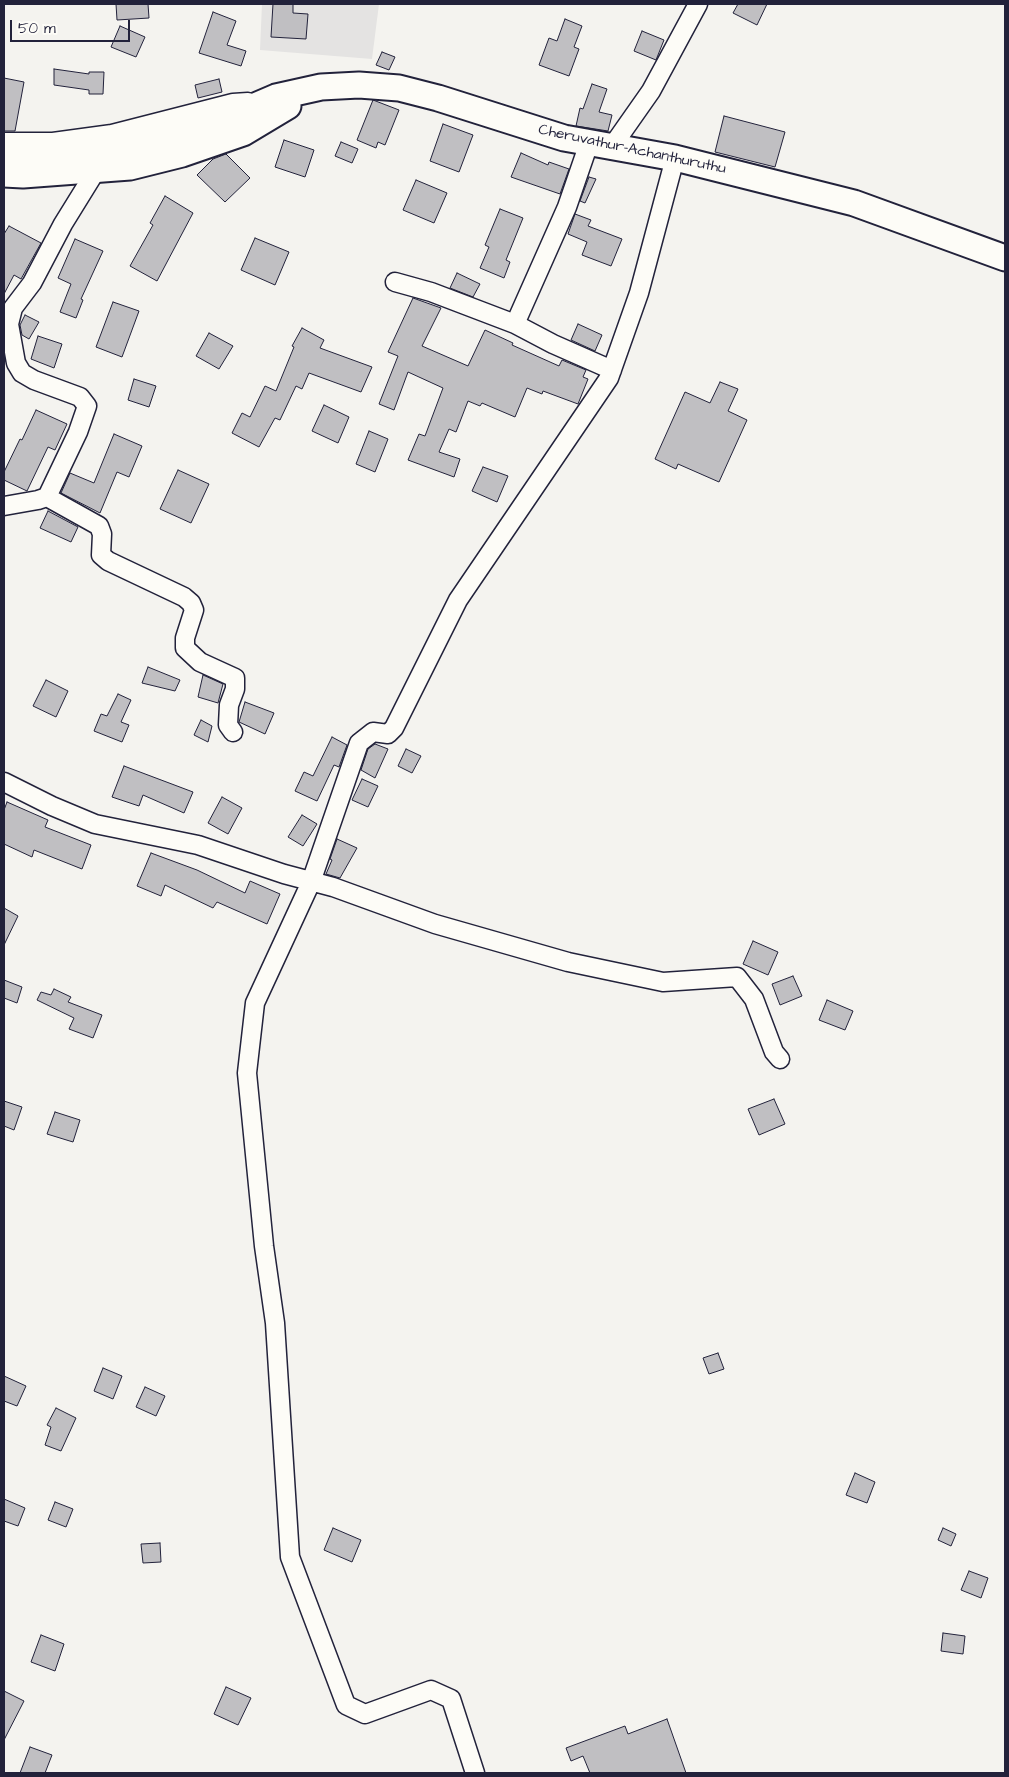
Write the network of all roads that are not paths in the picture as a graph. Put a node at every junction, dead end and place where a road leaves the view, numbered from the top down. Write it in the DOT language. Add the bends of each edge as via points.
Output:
graph roads {
  1 [pos="698,4"];
  2 [pos="321,87"];
  3 [pos="266,101"];
  4 [pos="4,142"];
  5 [pos="600,146"];
  6 [pos="4,158"];
  7 [pos="675,158"];
  8 [pos="97,169"];
  9 [pos="4,174"];
  10 [pos="1005,258"];
  11 [pos="395,282"];
  12 [pos="515,324"];
  13 [pos="612,370"];
  14 [pos="47,497"];
  15 [pos="4,506"];
  16 [pos="233,732"];
  17 [pos="4,782"];
  18 [pos="311,882"];
  19 [pos="780,1059"];
  20 [pos="475,1773"];
  1 -- 5 [label="street" via="651,91"];
  2 -- 3 [label="main road, Cheruvathur-Achanthuruthu"];
  2 -- 5 [label="main road, Cheruvathur-Achanthuruthu" via="399,88 536,131"];
  2 -- 8 [label="main road" via="243,133 182,154 130,167"];
  3 -- 4 [label="street" via="233,103 112,134 53,142"];
  3 -- 6 [label="main road, Cheruvathur-Achanthuruthu" via="226,118 110,151"];
  5 -- 7 [label="main road, Cheruvathur-Achanthuruthu"];
  5 -- 12 [label="street" via="567,207"];
  7 -- 10 [label="main road, Cheruvathur-Achanthuruthu" via="854,202"];
  7 -- 13 [label="street" via="639,293"];
  8 -- 9 [label="main road"];
  8 -- 14 [label="street" via="32,283 13,308 9,324 16,362 22,373 80,396 87,406"];
  11 -- 12 [label="street"];
  12 -- 13 [label="street"];
  13 -- 18 [label="street" via="458,600 394,728 388,734 373,732 359,742"];
  14 -- 15 [label="street"];
  14 -- 16 [label="street" via="99,526 101,555 108,561 191,603 194,610 185,648 200,662 235,678 228,726"];
  17 -- 18 [label="street" via="95,824 198,845"];
  18 -- 19 [label="street" via="434,924 568,962 663,982 737,977 754,1000 774,1052"];
  18 -- 20 [label="street" via="255,1003 247,1072 275,1323 290,1557 346,1705 365,1714 431,1690 451,1699"];
}
